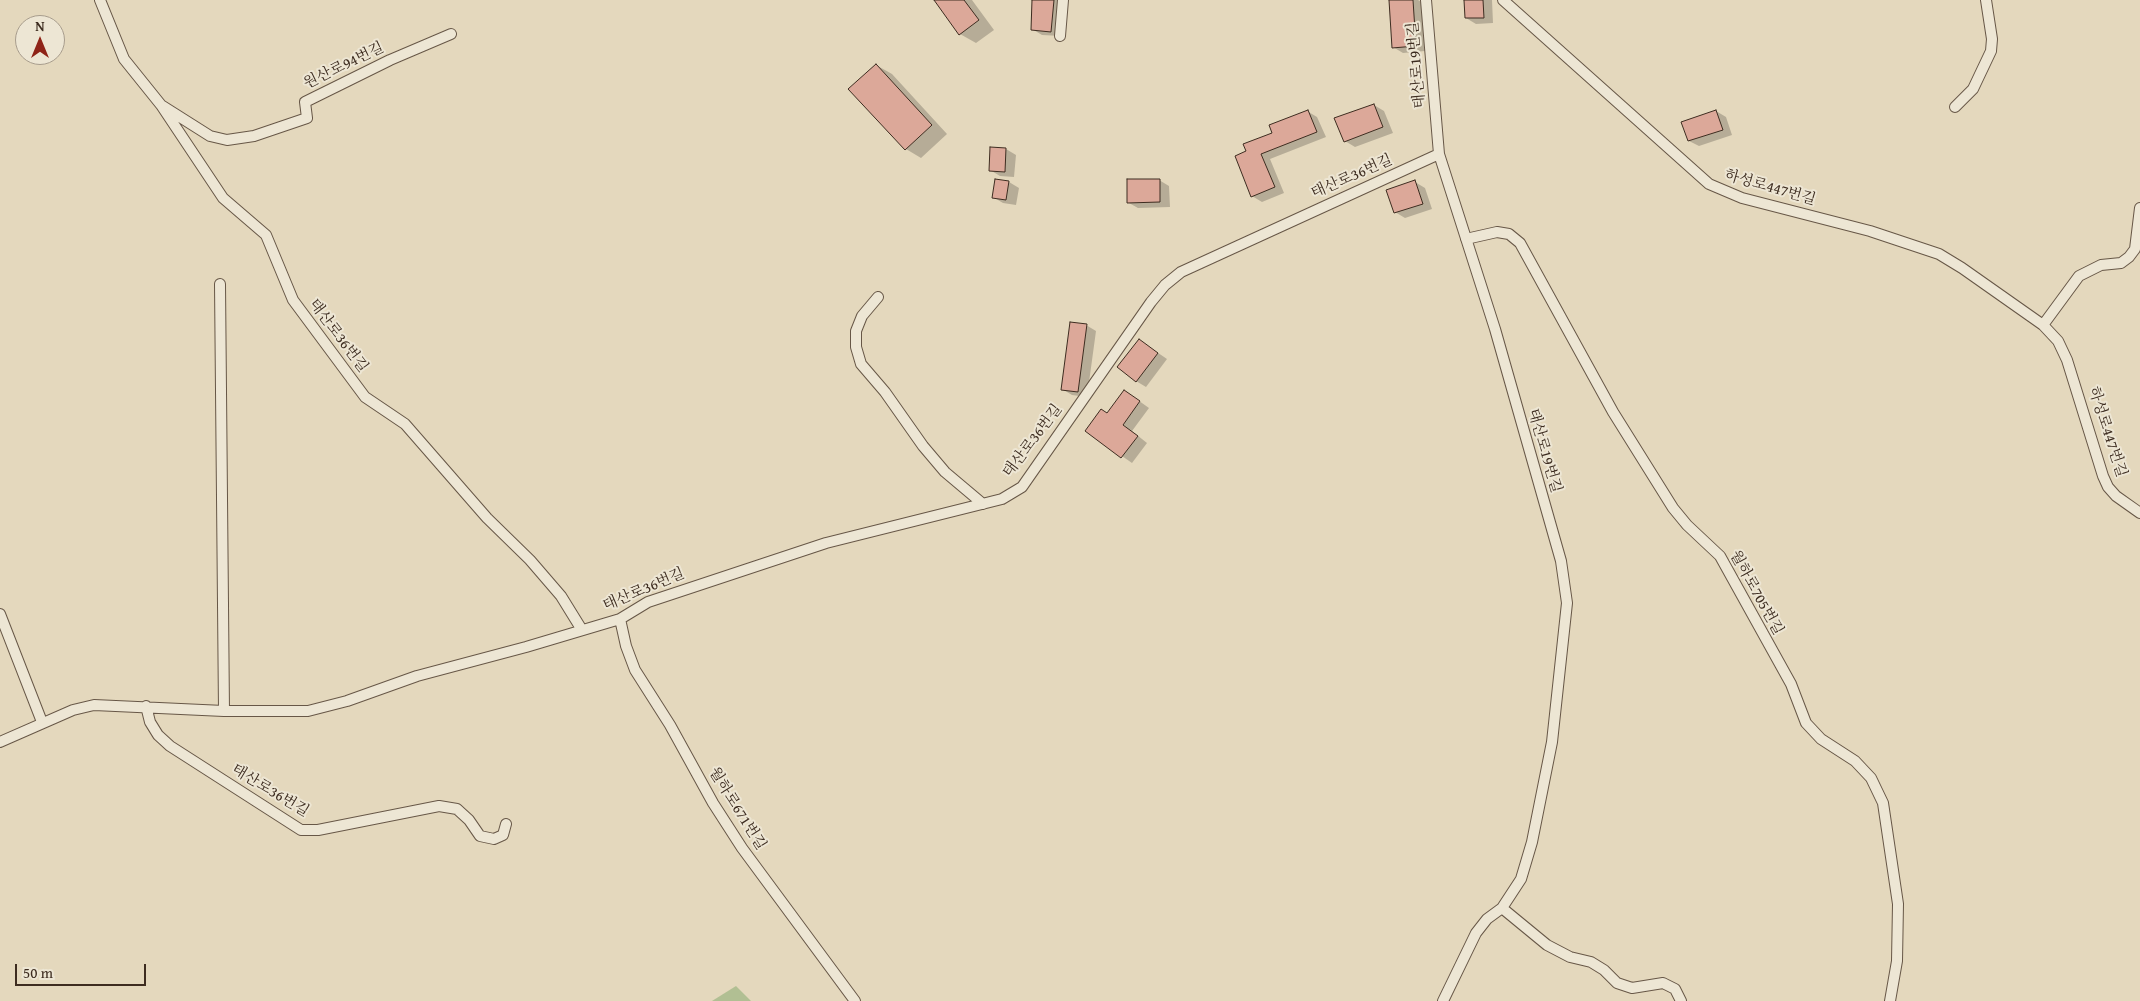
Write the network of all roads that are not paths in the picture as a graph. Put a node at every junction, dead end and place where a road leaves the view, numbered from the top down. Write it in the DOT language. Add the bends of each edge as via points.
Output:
graph roads {
  1 [pos="100,0"];
  2 [pos="1063,0"];
  3 [pos="1426,0"];
  4 [pos="1503,0"];
  5 [pos="1986,0"];
  6 [pos="451,34"];
  7 [pos="1060,36"];
  8 [pos="160,105"];
  9 [pos="1955,107"];
  10 [pos="1439,154"];
  11 [pos="2140,208"];
  12 [pos="1466,239"];
  13 [pos="220,284"];
  14 [pos="878,297"];
  15 [pos="2043,325"];
  16 [pos="983,504"];
  17 [pos="2140,513"];
  18 [pos="0,614"];
  19 [pos="620,619"];
  20 [pos="582,630"];
  21 [pos="146,706"];
  22 [pos="224,711"];
  23 [pos="42,722"];
  24 [pos="0,742"];
  25 [pos="506,824"];
  26 [pos="1502,908"];
  27 [pos="855,1001"];
  28 [pos="1443,1001"];
  29 [pos="1681,1001"];
  30 [pos="1890,1001"];
  1 -- 8 [label="lane, 원산로94번길" via="124,59"];
  2 -- 7 [label="lane"];
  3 -- 10 [label="lane, 태산로19번길"];
  4 -- 15 [label="lane, 하성로447번길" via="1710,184 1742,198 1870,231 1939,254"];
  5 -- 9 [label="lane" via="1991,51 1973,89"];
  6 -- 8 [label="lane, 원산로94번길" via="320,93 305,102 307,118 254,136 227,140 210,136"];
  8 -- 20 [label="lane, 태산로36번길" via="223,198 266,235 293,300 365,397 405,424 487,518 530,560"];
  10 -- 12 [label="lane, 태산로19번길"];
  10 -- 16 [label="lane, 태산로36번길" via="1181,272 1151,302 1022,487 1002,499"];
  11 -- 15 [label="lane" via="2135,250 2121,263 2101,265 2080,276"];
  12 -- 26 [label="lane, 태산로19번길" via="1495,328 1560,561 1567,603 1558,700 1532,842 1521,879"];
  12 -- 30 [label="lane, 월하로705번길" via="1497,232 1509,234 1520,242 1613,412 1673,508 1720,556 1791,684 1806,723 1872,778 1883,803 1898,904 1897,961"];
  13 -- 22 [label="lane"];
  14 -- 16 [label="lane" via="862,316 856,331 861,364 945,472"];
  15 -- 17 [label="lane, 하성로447번길" via="2058,341 2068,360 2105,482 2116,496"];
  16 -- 19 [label="lane, 태산로36번길" via="826,543 648,602"];
  18 -- 23 [label="lane"];
  19 -- 20 [label="lane, 태산로36번길"];
  19 -- 27 [label="lane, 월하로671번길" via="635,670 713,803 742,848"];
  20 -- 22 [label="lane, 태산로36번길" via="417,676 308,711"];
  21 -- 22 [label="lane, 태산로36번길"];
  21 -- 23 [label="lane, 태산로36번길" via="94,705"];
  21 -- 25 [label="lane, 태산로36번길" via="150,722 170,746 301,830 318,830 439,806 457,809 480,836 494,839 503,835"];
  23 -- 24 [label="lane, 태산로36번길"];
  26 -- 28 [label="lane, 태산로19번길" via="1476,933"];
  26 -- 29 [label="lane" via="1547,945 1598,966 1617,984 1632,988 1663,983 1675,989"];
}
